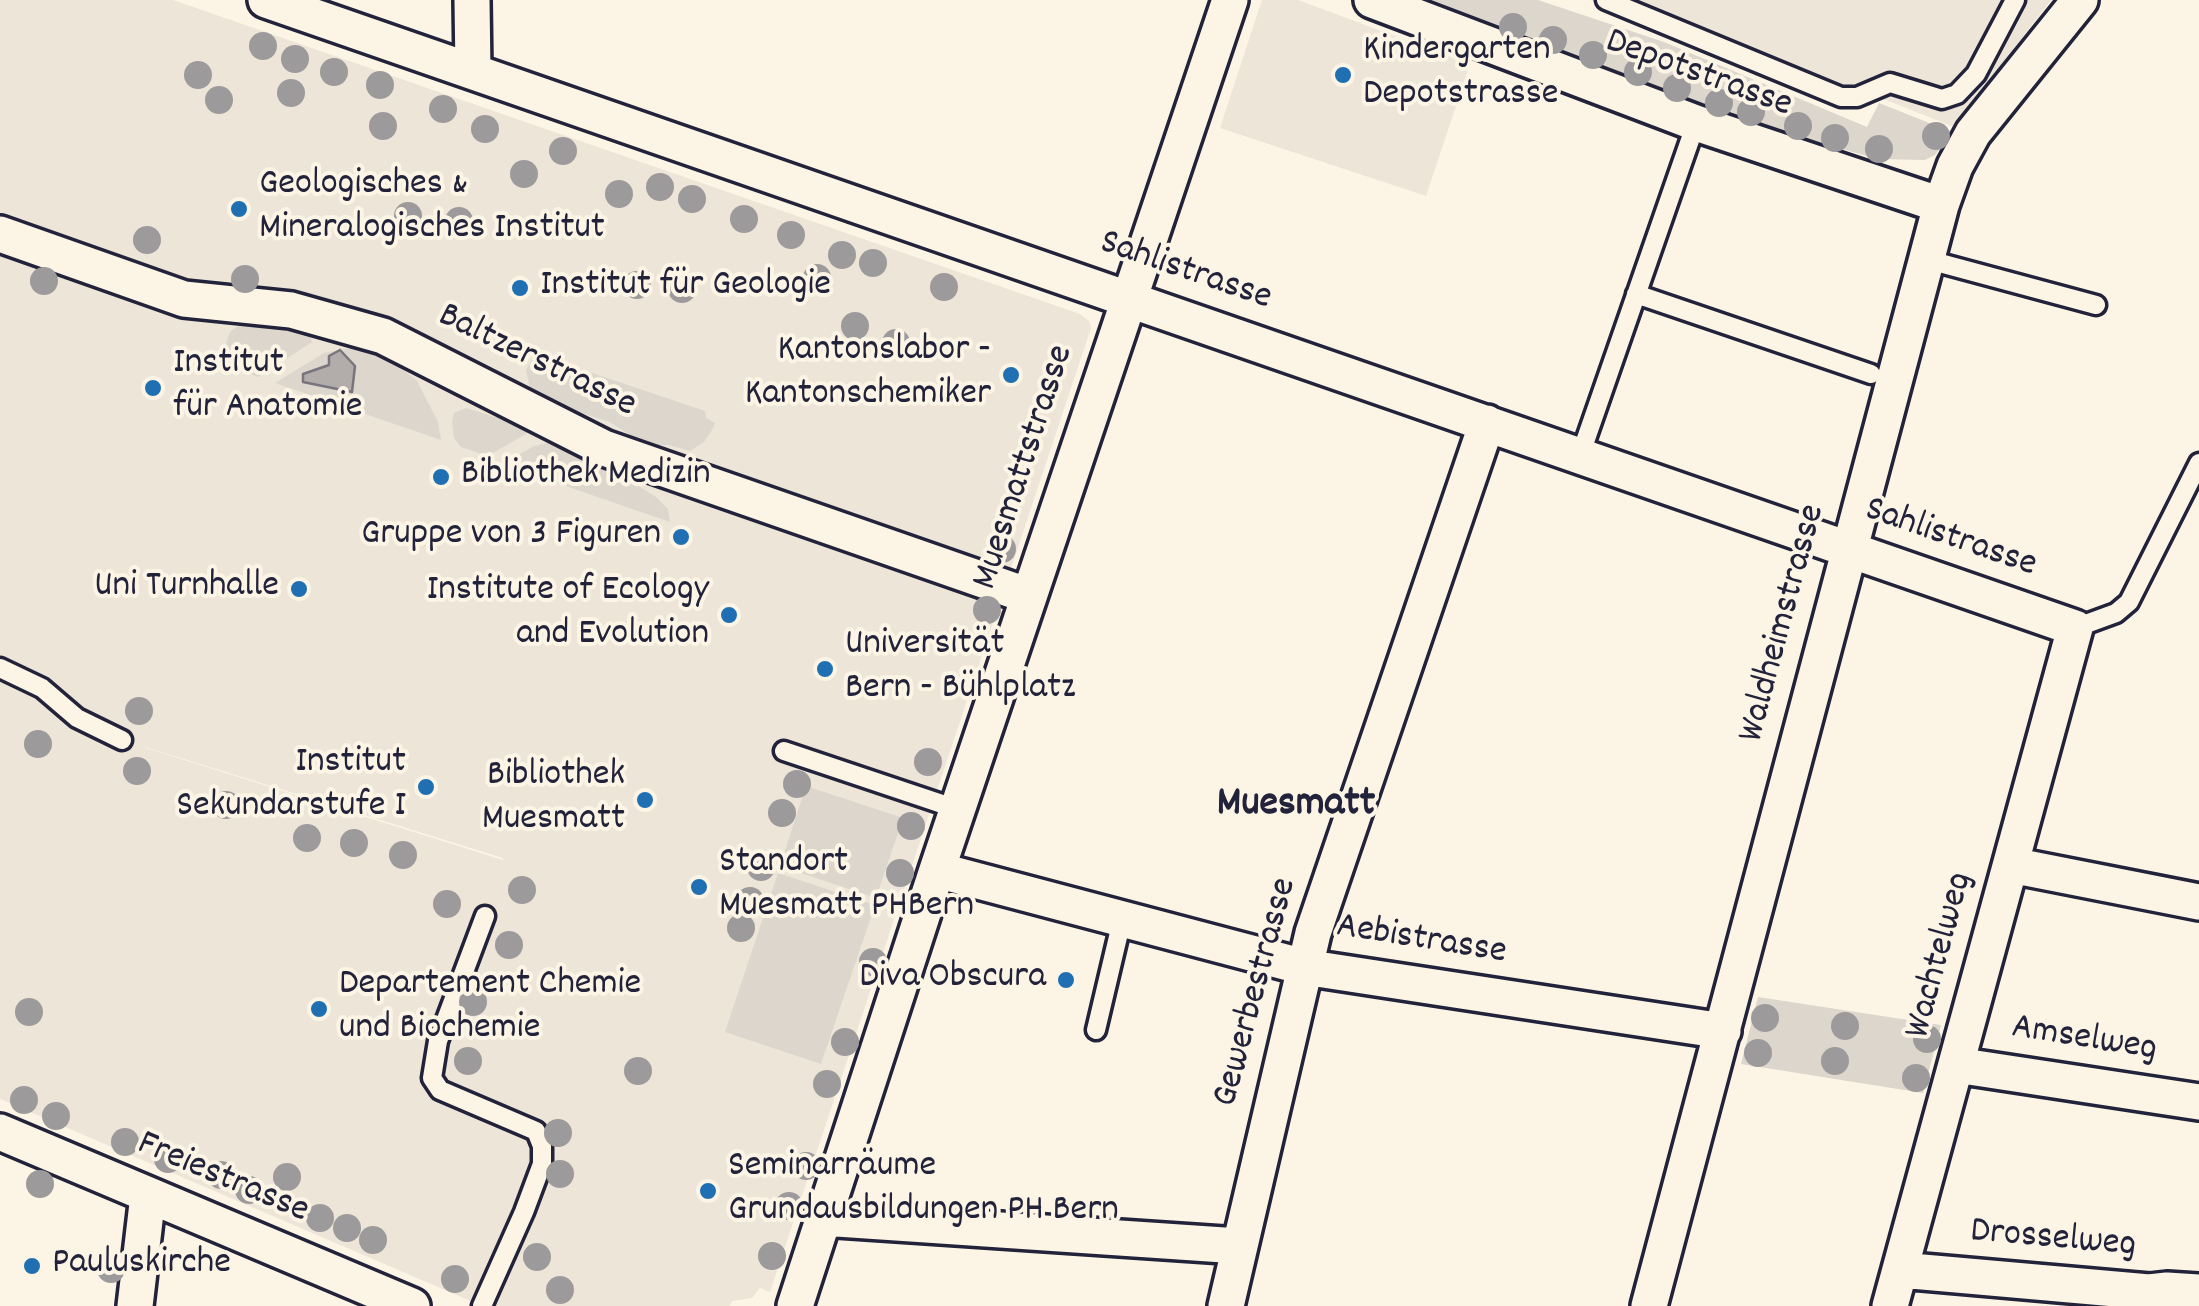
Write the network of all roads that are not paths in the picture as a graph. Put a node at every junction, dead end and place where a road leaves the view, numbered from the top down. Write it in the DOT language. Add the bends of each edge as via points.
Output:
graph roads {
  1 [pos="266,0"];
  2 [pos="472,0"];
  3 [pos="1230,0"];
  4 [pos="1372,0"];
  5 [pos="1606,0"];
  6 [pos="2015,0"];
  7 [pos="2080,0"];
  8 [pos="474,71"];
  9 [pos="1696,123"];
  10 [pos="1941,205"];
  11 [pos="0,234"];
  12 [pos="1926,260"];
  13 [pos="1636,294"];
  14 [pos="1128,299"];
  15 [pos="2096,305"];
  16 [pos="1871,374"];
  17 [pos="1488,423"];
  18 [pos="1580,456"];
  19 [pos="2199,463"];
  20 [pos="1848,550"];
  21 [pos="1028,596"];
  22 [pos="2075,628"];
  23 [pos="0,668"];
  24 [pos="122,740"];
  25 [pos="784,751"];
  26 [pos="957,809"];
  27 [pos="2011,865"];
  28 [pos="936,870"];
  29 [pos="2199,902"];
  30 [pos="484,916"];
  31 [pos="1122,920"];
  32 [pos="1304,967"];
  33 [pos="1096,1030"];
  34 [pos="1723,1031"];
  35 [pos="1956,1064"];
  36 [pos="2199,1102"];
  37 [pos="0,1132"];
  38 [pos="148,1195"];
  39 [pos="822,1218"];
  40 [pos="1240,1246"];
  41 [pos="1900,1270"];
  42 [pos="2199,1292"];
  43 [pos="135,1306"];
  44 [pos="412,1306"];
  45 [pos="482,1306"];
  46 [pos="795,1306"];
  47 [pos="1226,1306"];
  48 [pos="1649,1306"];
  49 [pos="1890,1306"];
  1 -- 8 [label="street, Sahlistrasse"];
  2 -- 8 [label="street"];
  3 -- 14 [label="street, Muesmattstrasse"];
  4 -- 9 [label="street, Depotstrasse"];
  5 -- 6 [label="lane" via="1841,97 1890,83 1942,99 1976,74"];
  7 -- 10 [label="street, Waldheimstrasse" via="1973,133"];
  8 -- 14 [label="street, Sahlistrasse"];
  9 -- 10 [label="street, Depotstrasse"];
  9 -- 13 [label="lane"];
  10 -- 12 [label="street, Waldheimstrasse"];
  11 -- 21 [label="street, Baltzerstrasse" via="184,300 291,310 383,336 604,448"];
  12 -- 15 [label="lane"];
  12 -- 20 [label="street, Waldheimstrasse"];
  13 -- 16 [label="lane"];
  13 -- 18 [label="lane"];
  14 -- 17 [label="street, Sahlistrasse"];
  14 -- 21 [label="street, Muesmattstrasse"];
  17 -- 18 [label="street, Sahlistrasse"];
  17 -- 32 [label="street, Gewerbestrasse"];
  18 -- 20 [label="street, Sahlistrasse"];
  19 -- 22 [label="lane" via="2128,602"];
  20 -- 22 [label="street, Sahlistrasse"];
  20 -- 34 [label="street, Waldheimstrasse"];
  21 -- 26 [label="street, Muesmattstrasse"];
  22 -- 27 [label="street, Wachtelweg"];
  23 -- 24 [label="lane"];
  25 -- 26 [label="lane"];
  26 -- 28 [label="street, Muesmattstrasse"];
  27 -- 29 [label="street"];
  27 -- 35 [label="street, Wachtelweg"];
  28 -- 31 [label="street, Aebistrasse"];
  28 -- 39 [label="street, Muesmattstrasse"];
  30 -- 45 [label="lane" via="438,1041 432,1078 440,1090 536,1131 542,1164"];
  31 -- 32 [label="street, Aebistrasse"];
  31 -- 33 [label="lane"];
  32 -- 34 [label="street, Aebistrasse"];
  32 -- 40 [label="street, Gewerbestrasse"];
  34 -- 48 [label="street, Waldheimstrasse"];
  35 -- 36 [label="street, Amselweg"];
  35 -- 41 [label="street, Wachtelweg"];
  37 -- 38 [label="street, Freiestrasse"];
  38 -- 43 [label="street"];
  38 -- 44 [label="street, Freiestrasse"];
  39 -- 40 [label="street"];
  39 -- 46 [label="street, Muesmattstrasse"];
  40 -- 47 [label="street, Gewerbestrasse"];
  41 -- 42 [label="street, Drosselweg"];
  41 -- 49 [label="street, Wachtelweg"];
}
